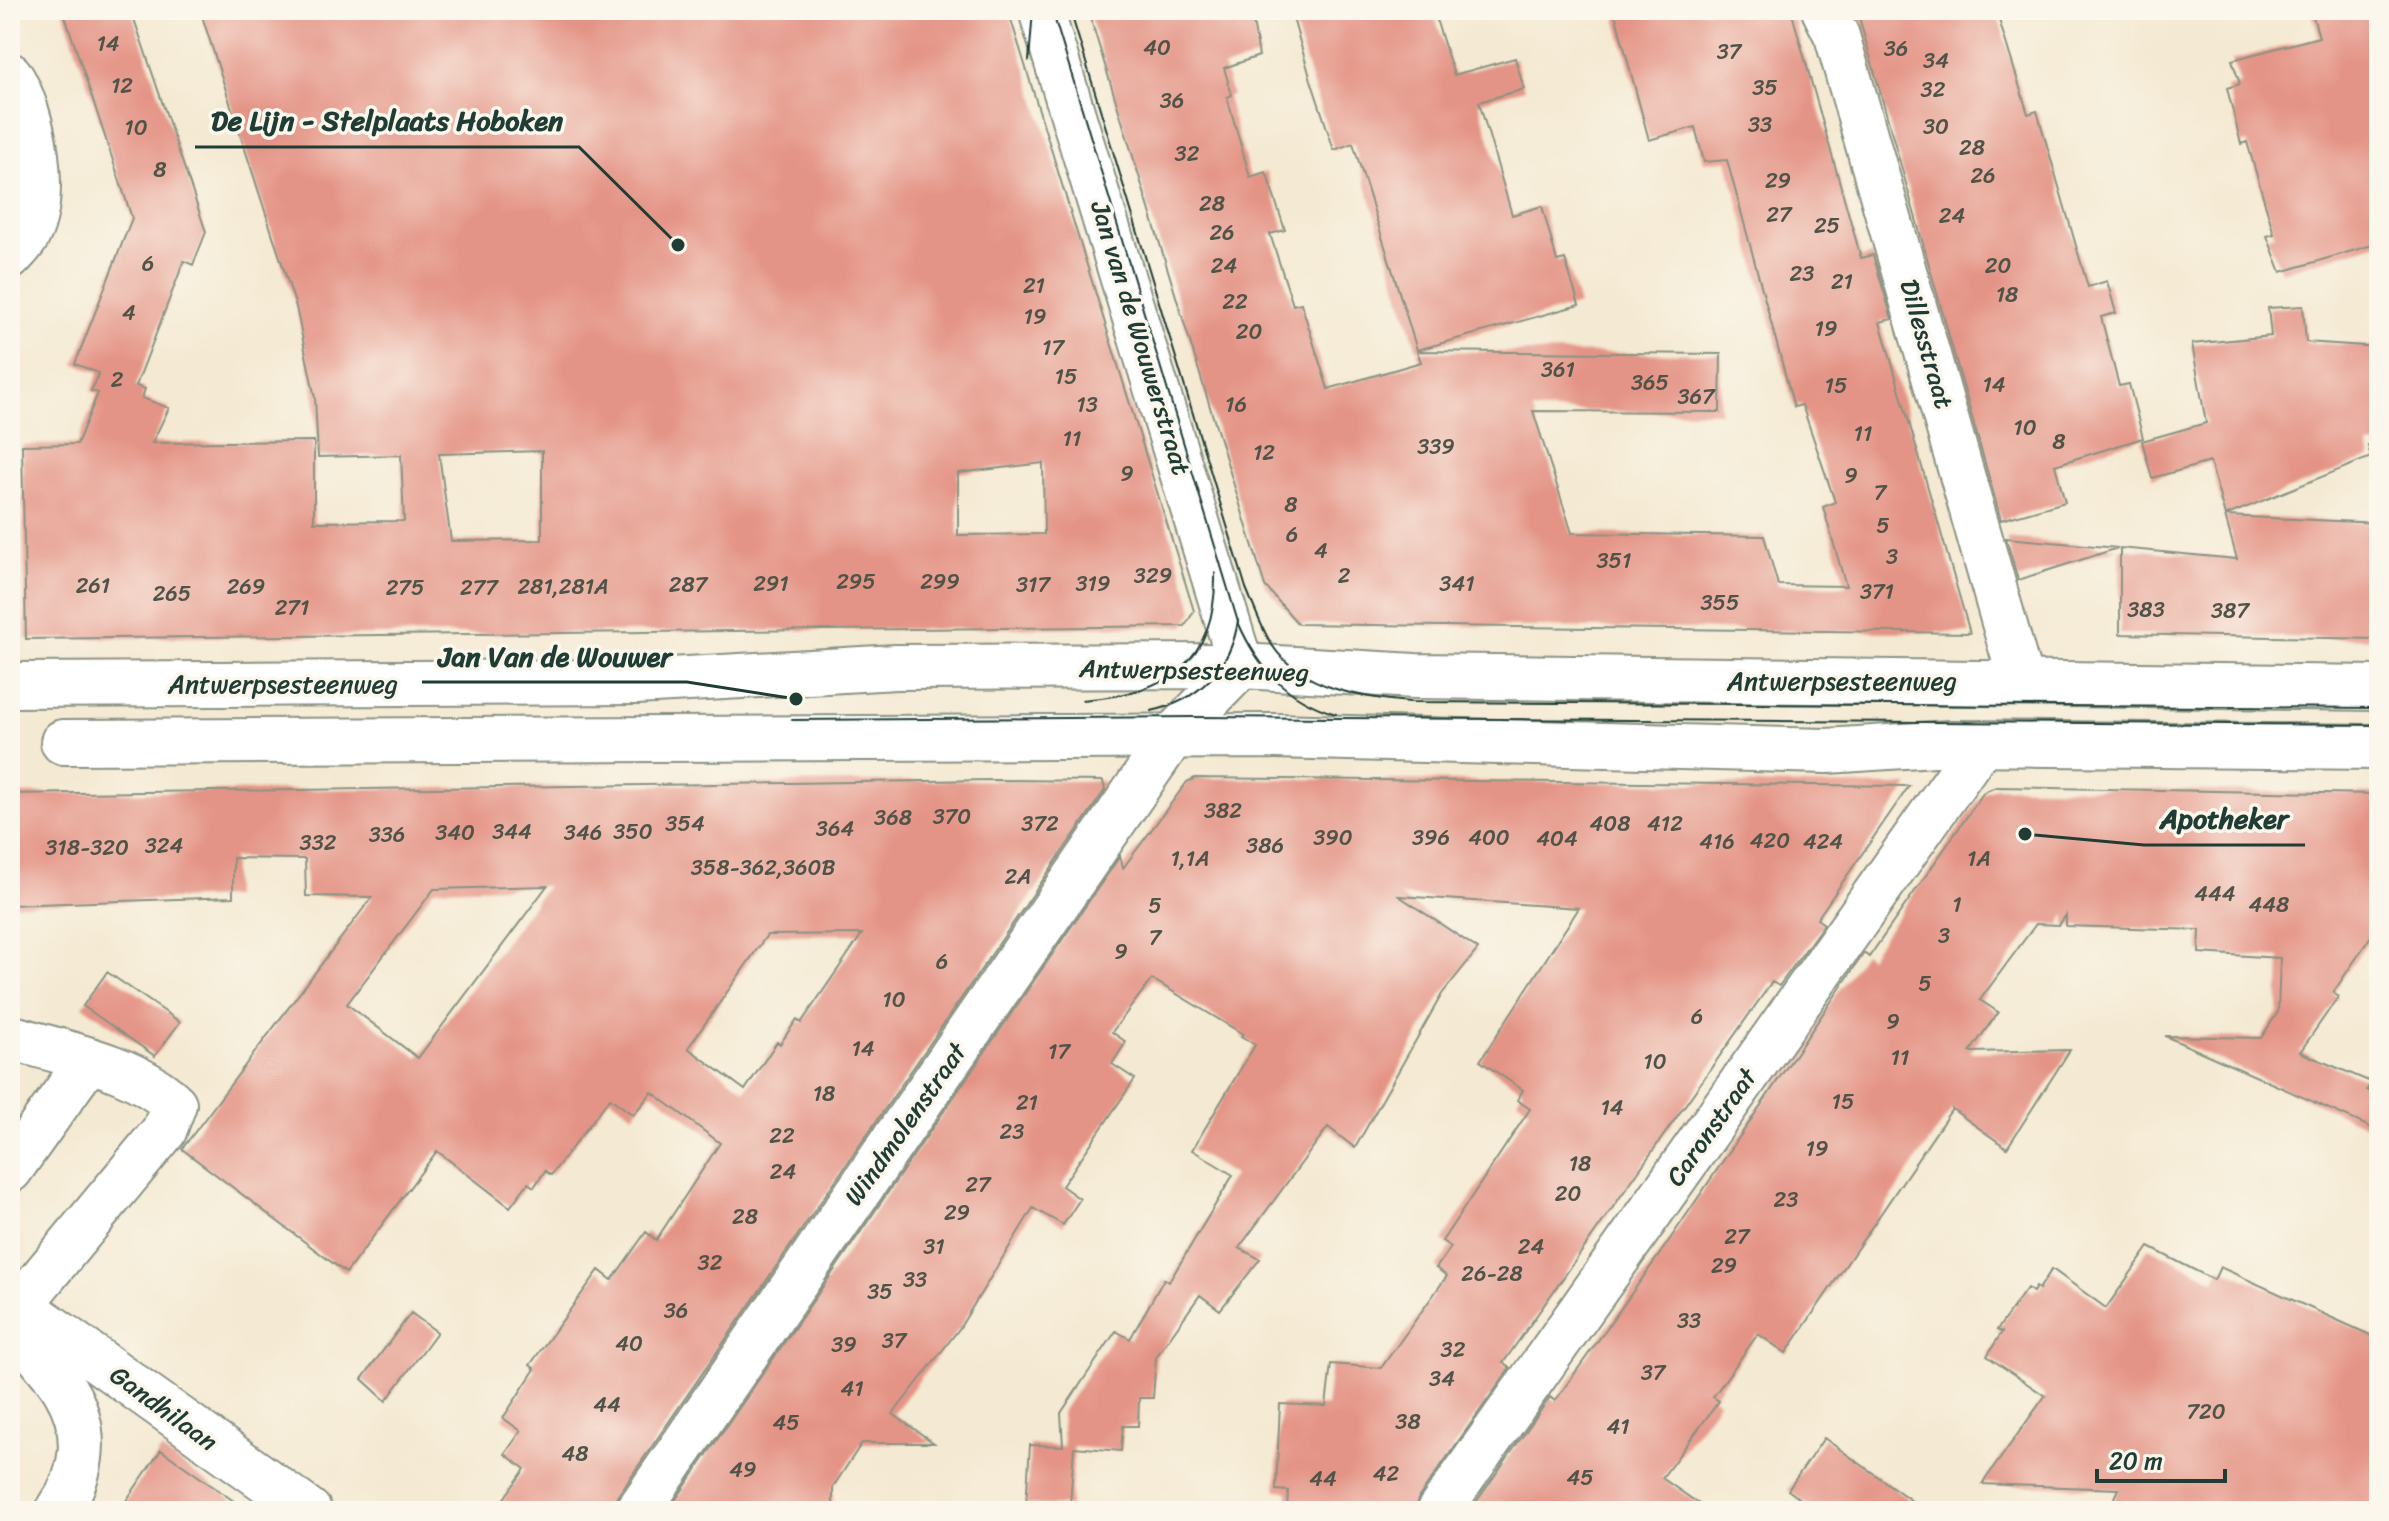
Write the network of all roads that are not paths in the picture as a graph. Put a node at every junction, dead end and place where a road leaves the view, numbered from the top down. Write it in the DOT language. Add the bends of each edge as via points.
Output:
graph roads {
  1 [pos="1041,10"];
  2 [pos="1824,10"];
  3 [pos="10,75"];
  4 [pos="10,257"];
  5 [pos="1241,666"];
  6 [pos="2021,682"];
  7 [pos="10,685"];
  8 [pos="2379,688"];
  9 [pos="1172,737"];
  10 [pos="63,742"];
  11 [pos="1982,743"];
  12 [pos="2379,747"];
  13 [pos="10,1037"];
  14 [pos="88,1061"];
  15 [pos="10,1170"];
  16 [pos="15,1305"];
  17 [pos="58,1511"];
  18 [pos="309,1511"];
  19 [pos="638,1511"];
  20 [pos="1439,1511"];
  1 -- 5 [label="street, Jan van de Wouwerstraat"];
  2 -- 6 [label="street, Dillesstraat" via="1837,36"];
  3 -- 4 [label="street" via="35,146 38,175 27,236"];
  5 -- 6 [label="street, Antwerpsesteenweg" via="1415,676"];
  5 -- 7 [label="street, Antwerpsesteenweg" via="896,667 636,682"];
  5 -- 9 [label="street, Windmolenstraat"];
  6 -- 8 [label="street, Antwerpsesteenweg"];
  9 -- 10 [label="street"];
  9 -- 11 [label="street" via="1827,751"];
  9 -- 19 [label="street, Windmolenstraat"];
  11 -- 12 [label="street"];
  11 -- 20 [label="street, Caronstraat"];
  13 -- 14 [label="street"];
  14 -- 15 [label="street"];
  14 -- 16 [label="street" via="157,1088 174,1104 164,1131"];
  16 -- 17 [label="street, Gandhilaan" via="19,1327 65,1390 82,1434 80,1466"];
  16 -- 18 [label="street, Gandhilaan"];
}
